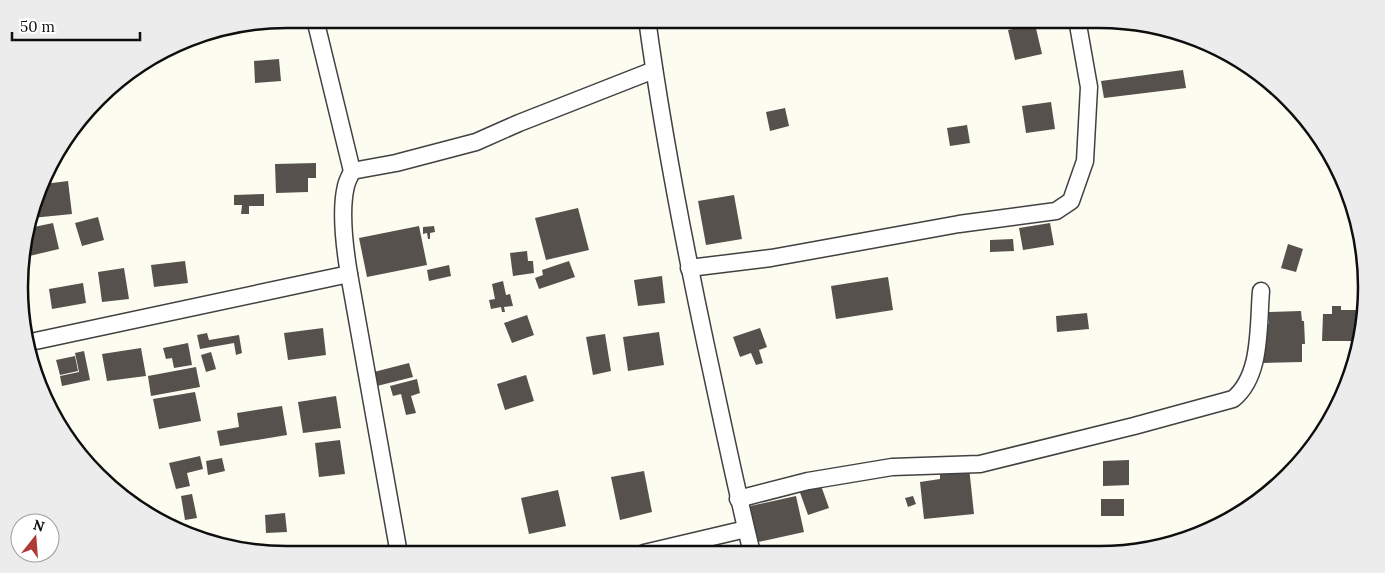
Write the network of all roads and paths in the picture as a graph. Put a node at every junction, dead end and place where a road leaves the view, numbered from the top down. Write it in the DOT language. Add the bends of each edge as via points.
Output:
graph roads {
  1 [pos="317,28"];
  2 [pos="648,28"];
  3 [pos="1079,28"];
  4 [pos="654,70"];
  5 [pos="352,172"];
  6 [pos="689,268"];
  7 [pos="349,274"];
  8 [pos="1261,291"];
  9 [pos="33,342"];
  10 [pos="738,499"];
  11 [pos="746,529"];
  12 [pos="398,546"];
  13 [pos="674,546"];
  14 [pos="750,546"];
  1 -- 5 [label="street"];
  2 -- 4 [label="street"];
  3 -- 6 [label="street" via="1089,87 1085,161 1071,201 1056,211 959,224 771,258"];
  4 -- 5 [label="street" via="476,142"];
  4 -- 6 [label="street"];
  5 -- 7 [label="street" via="344,200 345,252"];
  6 -- 10 [label="street"];
  7 -- 9 [label="street"];
  7 -- 12 [label="street"];
  8 -- 10 [label="street" via="1256,357 1250,380 1233,399 980,464 892,467 808,481"];
  10 -- 11 [label="street"];
  11 -- 13 [label="street"];
  11 -- 14 [label="street"];
}
